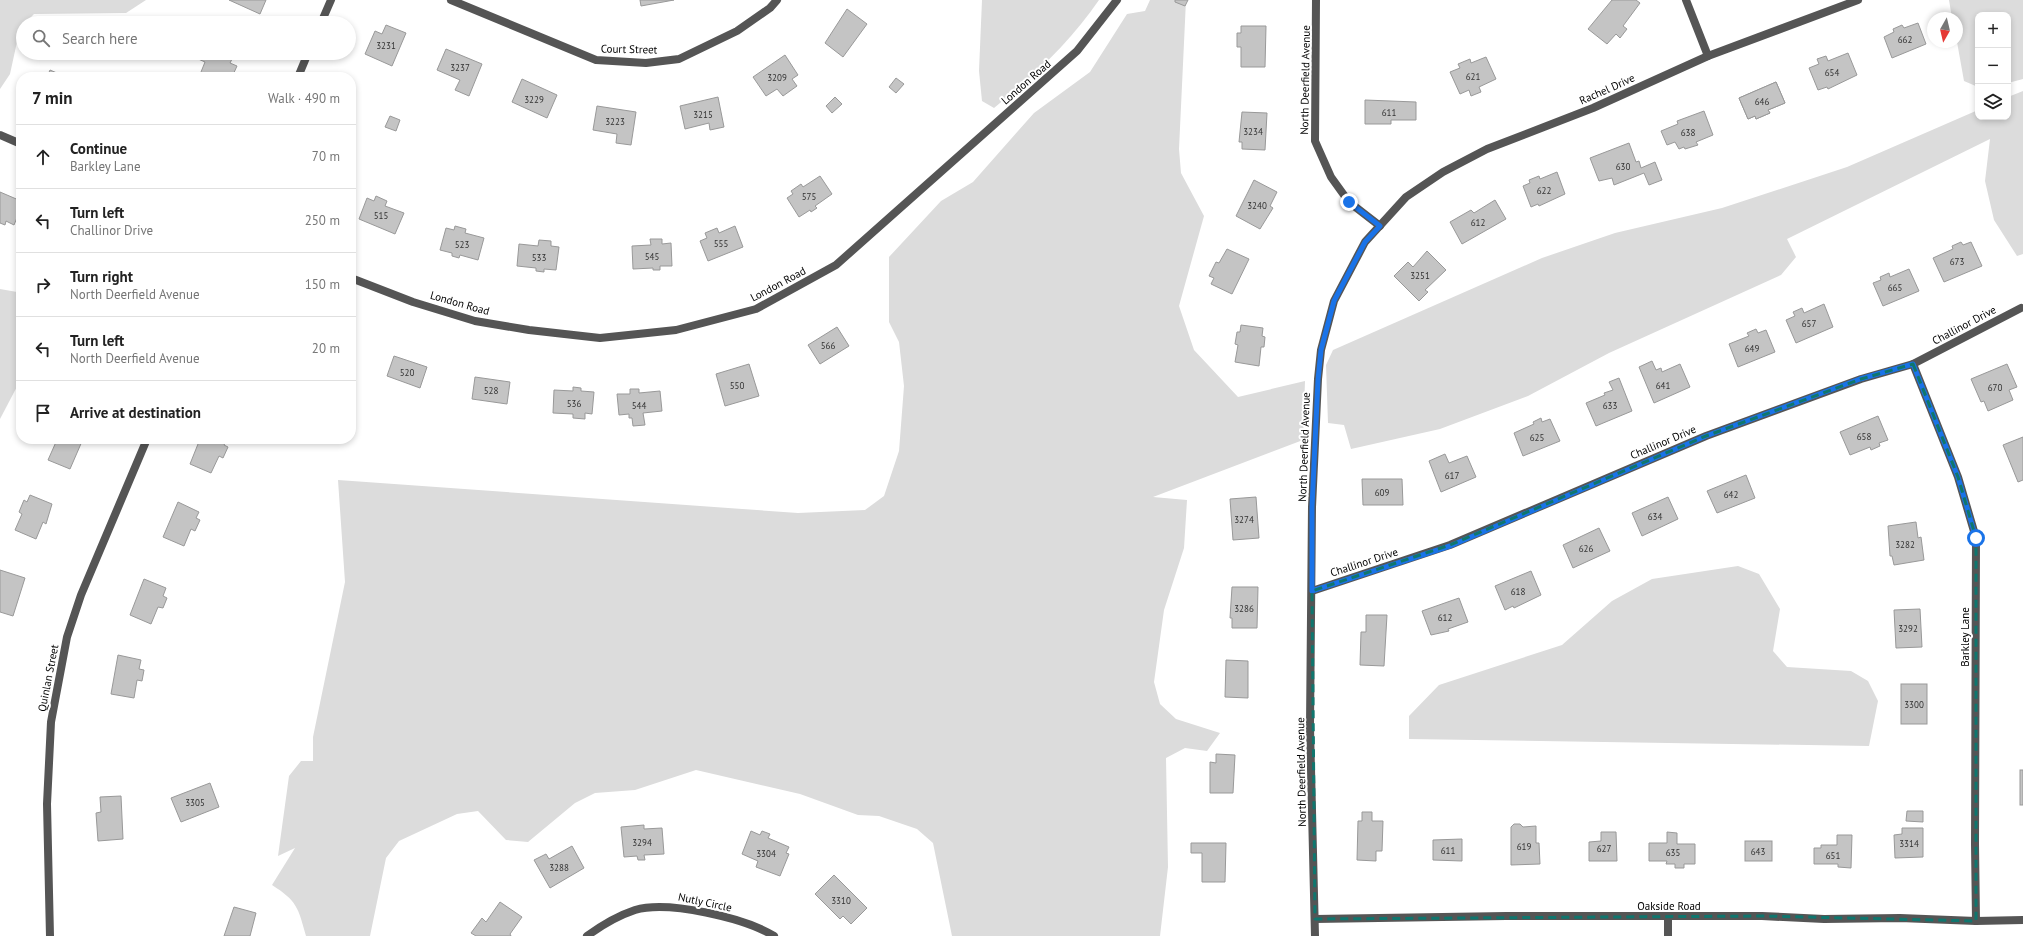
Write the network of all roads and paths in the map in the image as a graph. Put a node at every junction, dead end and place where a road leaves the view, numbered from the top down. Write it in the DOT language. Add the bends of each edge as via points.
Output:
graph roads {
  1 [pos="331,0"];
  2 [pos="451,0"];
  3 [pos="777,0"];
  4 [pos="1118,0"];
  5 [pos="1316,0"];
  6 [pos="1686,0"];
  7 [pos="1858,0"];
  8 [pos="324,16"];
  9 [pos="1708,56"];
  10 [pos="305,60"];
  11 [pos="300,72"];
  12 [pos="0,135"];
  13 [pos="16,142"];
  14 [pos="1380,226"];
  15 [pos="356,280"];
  16 [pos="2021,308"];
  17 [pos="1913,364"];
  18 [pos="145,444"];
  19 [pos="1312,591"];
  20 [pos="1668,917"];
  21 [pos="1315,920"];
  22 [pos="2023,920"];
  23 [pos="1976,921"];
  24 [pos="50,936"];
  25 [pos="587,936"];
  26 [pos="774,936"];
  27 [pos="1314,936"];
  28 [pos="1668,936"];
  1 -- 8 [label="street"];
  2 -- 3 [label="street, Court Street" via="596,60 646,63 686,56 737,31 770,8"];
  4 -- 15 [label="street, London Road" via="1077,51 836,265 756,309 676,330 600,338 475,321 413,302"];
  5 -- 14 [label="street, North Deerfield Avenue" via="1315,141 1331,177 1349,202"];
  6 -- 9 [label="street"];
  7 -- 9 [label="street, Rachel Drive"];
  9 -- 14 [label="street, Rachel Drive" via="1593,108 1487,149 1442,172 1406,198"];
  10 -- 11 [label="street"];
  12 -- 13 [label="street"];
  14 -- 19 [label="street, North Deerfield Avenue" via="1365,242 1334,301 1321,350 1313,491"];
  16 -- 17 [label="street, Challinor Drive"];
  17 -- 19 [label="street, Challinor Drive" via="1860,379 1706,436 1450,546"];
  17 -- 23 [label="street, Barkley Lane" via="1958,477 1976,538"];
  18 -- 24 [label="street, Quinlan Street" via="81,595 66,644 51,722 47,804"];
  19 -- 21 [label="street, North Deerfield Avenue" via="1310,727"];
  20 -- 21 [label="street, Oakside Road" via="1506,916"];
  20 -- 23 [label="street, Oakside Road" via="1762,916"];
  20 -- 28 [label="street"];
  21 -- 27 [label="street, North Deerfield Avenue"];
  22 -- 23 [label="street, Oakside Road"];
  25 -- 26 [label="street, Nutly Circle" via="608,921 636,910 670,906 734,920"];
}
